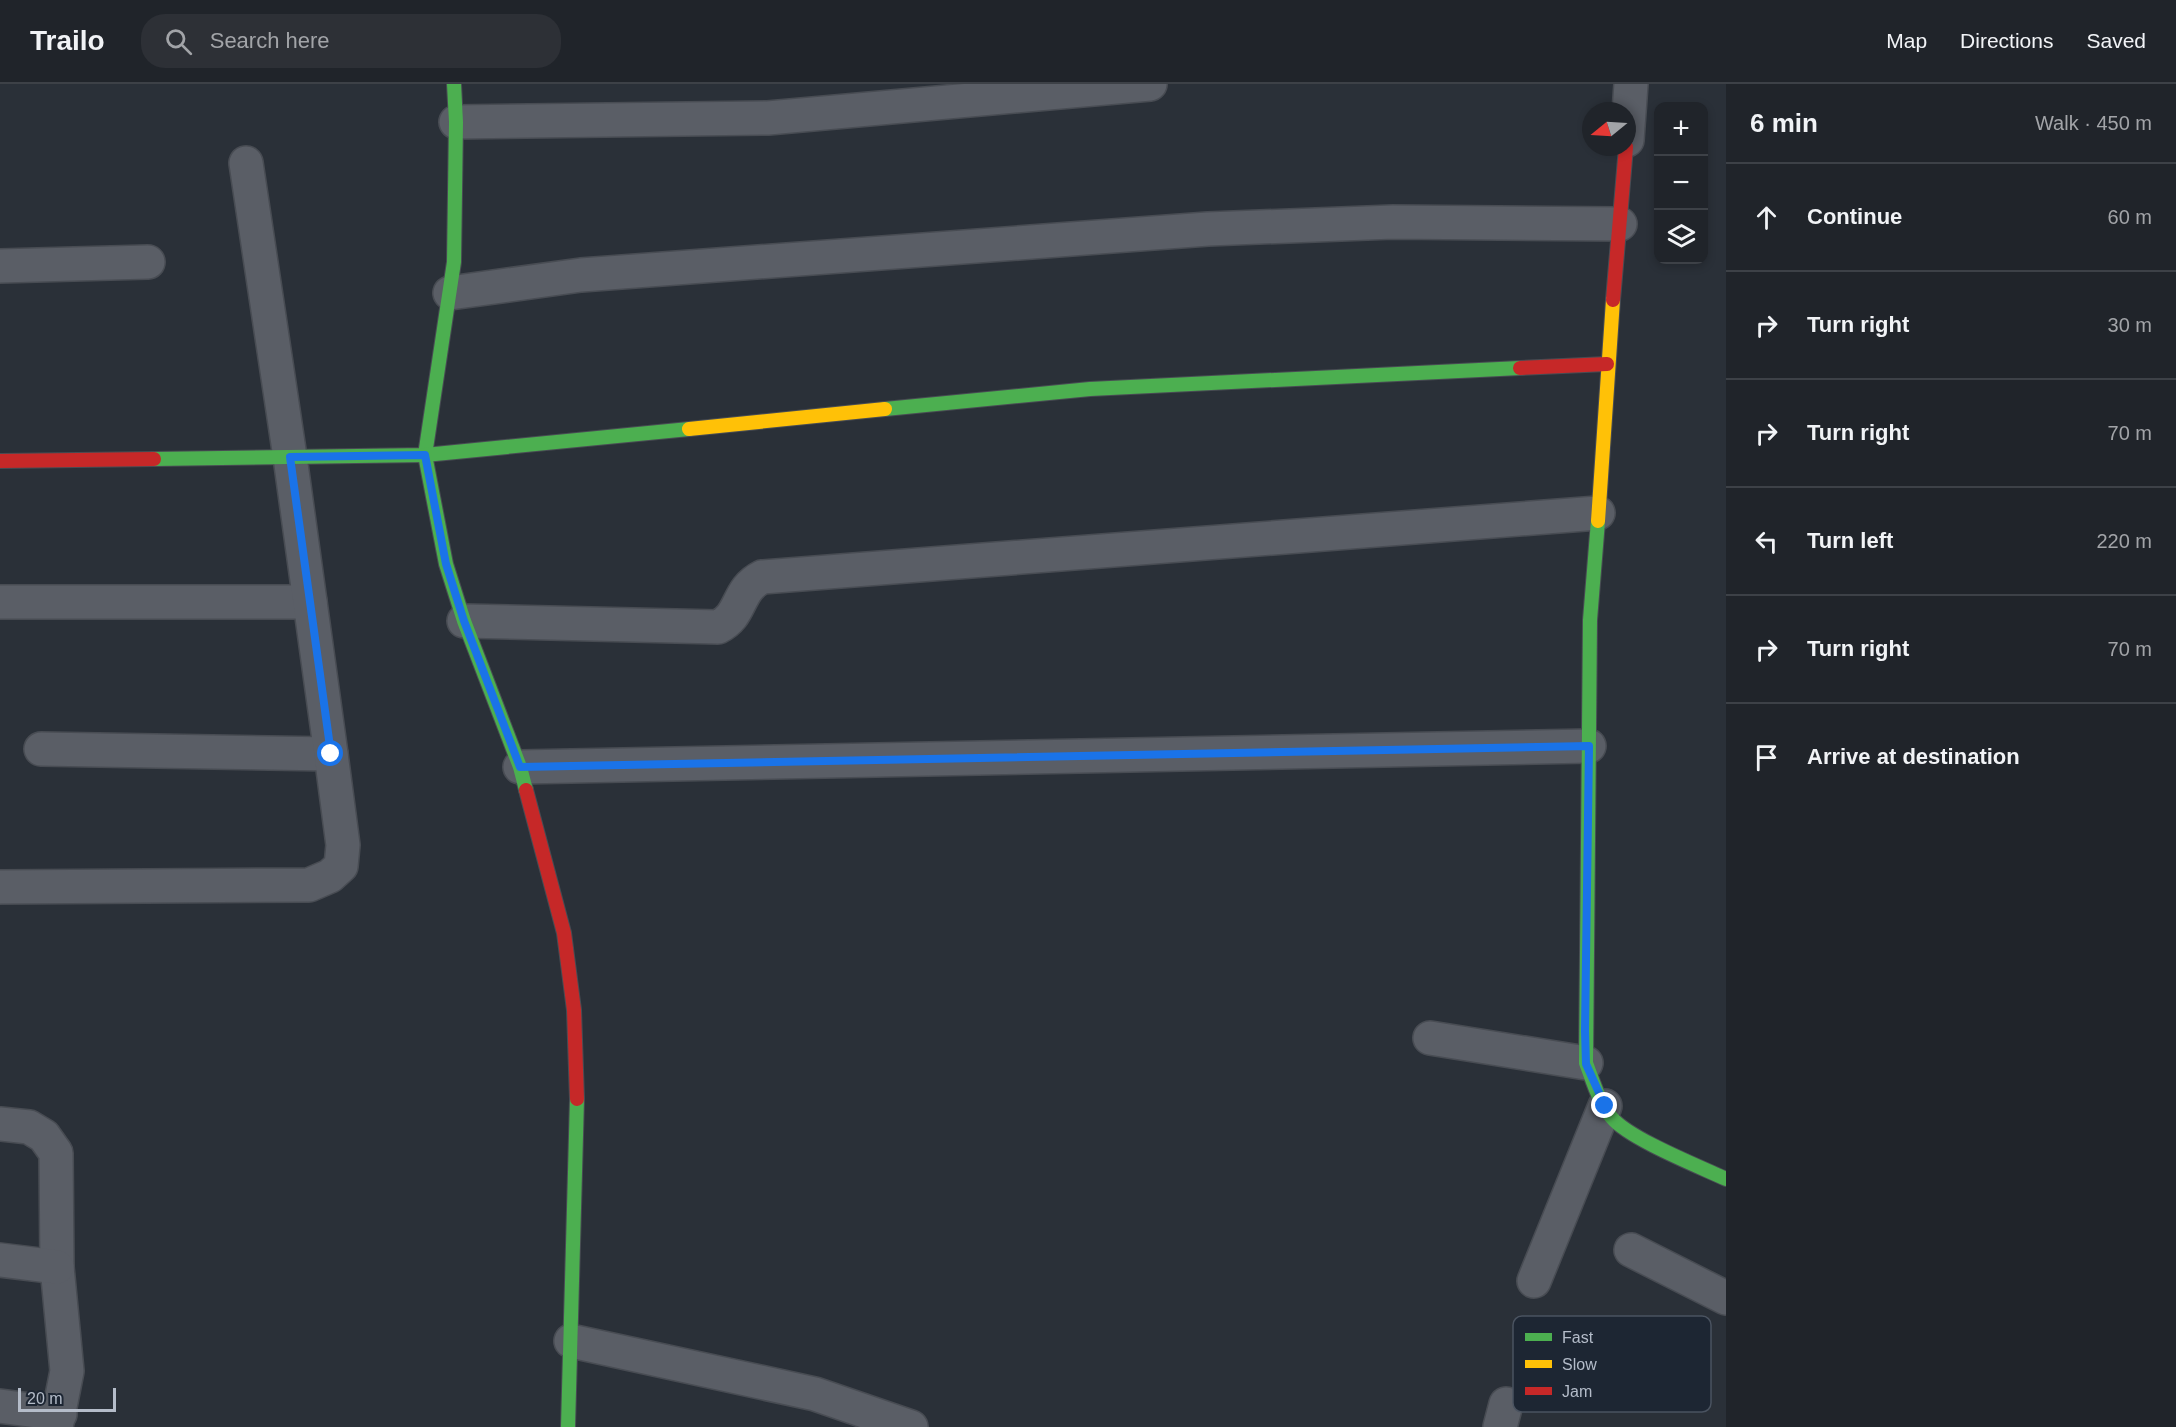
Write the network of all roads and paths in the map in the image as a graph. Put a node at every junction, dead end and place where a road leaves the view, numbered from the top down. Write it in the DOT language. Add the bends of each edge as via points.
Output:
graph roads {
  1 [pos="454,84"];
  2 [pos="1150,84"];
  3 [pos="1631,84"];
  4 [pos="1630,102"];
  5 [pos="456,122"];
  6 [pos="1625,156"];
  7 [pos="246,163"];
  8 [pos="1620,224"];
  9 [pos="148,262"];
  10 [pos="0,266"];
  11 [pos="450,293"];
  12 [pos="1608,364"];
  13 [pos="425,455"];
  14 [pos="290,457"];
  15 [pos="0,461"];
  16 [pos="1598,513"];
  17 [pos="0,602"];
  18 [pos="310,602"];
  19 [pos="464,621"];
  20 [pos="1589,746"];
  21 [pos="41,749"];
  22 [pos="331,754"];
  23 [pos="520,767"];
  24 [pos="0,887"];
  25 [pos="1430,1038"];
  26 [pos="1586,1064"];
  27 [pos="1605,1106"];
  28 [pos="0,1124"];
  29 [pos="1726,1179"];
  30 [pos="1631,1250"];
  31 [pos="0,1260"];
  32 [pos="57,1267"];
  33 [pos="1534,1281"];
  34 [pos="1726,1298"];
  35 [pos="571,1341"];
  36 [pos="0,1406"];
  37 [pos="58,1421"];
  38 [pos="568,1427"];
  39 [pos="911,1427"];
  1 -- 5 [label="street"];
  2 -- 5 [label="street" via="768,118"];
  3 -- 4 [label="street"];
  5 -- 11 [label="street"];
  6 -- 8 [label="street"];
  7 -- 14 [label="street"];
  8 -- 11 [label="street" via="1393,222 1208,229 580,275"];
  8 -- 12 [label="street"];
  9 -- 10 [label="street"];
  11 -- 13 [label="street"];
  12 -- 13 [label="street" via="1090,389"];
  12 -- 16 [label="street"];
  13 -- 14 [label="street"];
  13 -- 19 [label="street" via="446,564"];
  14 -- 15 [label="street"];
  14 -- 18 [label="street"];
  16 -- 19 [label="street" via="762,577 745,589 727,623 718,627"];
  16 -- 20 [label="street" via="1590,620"];
  17 -- 18 [label="street"];
  18 -- 22 [label="street"];
  19 -- 23 [label="street"];
  20 -- 23 [label="street"];
  20 -- 26 [label="street"];
  21 -- 22 [label="street"];
  22 -- 24 [label="street" via="343,845 341,866 309,885"];
  23 -- 35 [label="street" via="564,933 574,1010 577,1100"];
  25 -- 26 [label="street"];
  26 -- 27 [label="street"];
  27 -- 29 [label="street" via="1612,1118 1635,1135"];
  27 -- 33 [label="street"];
  28 -- 32 [label="street" via="29,1126 44,1136 56,1153"];
  30 -- 34 [label="street"];
  31 -- 32 [label="street"];
  32 -- 37 [label="street" via="67,1371"];
  35 -- 38 [label="street"];
  35 -- 39 [label="street" via="815,1394"];
  36 -- 37 [label="street"];
}
